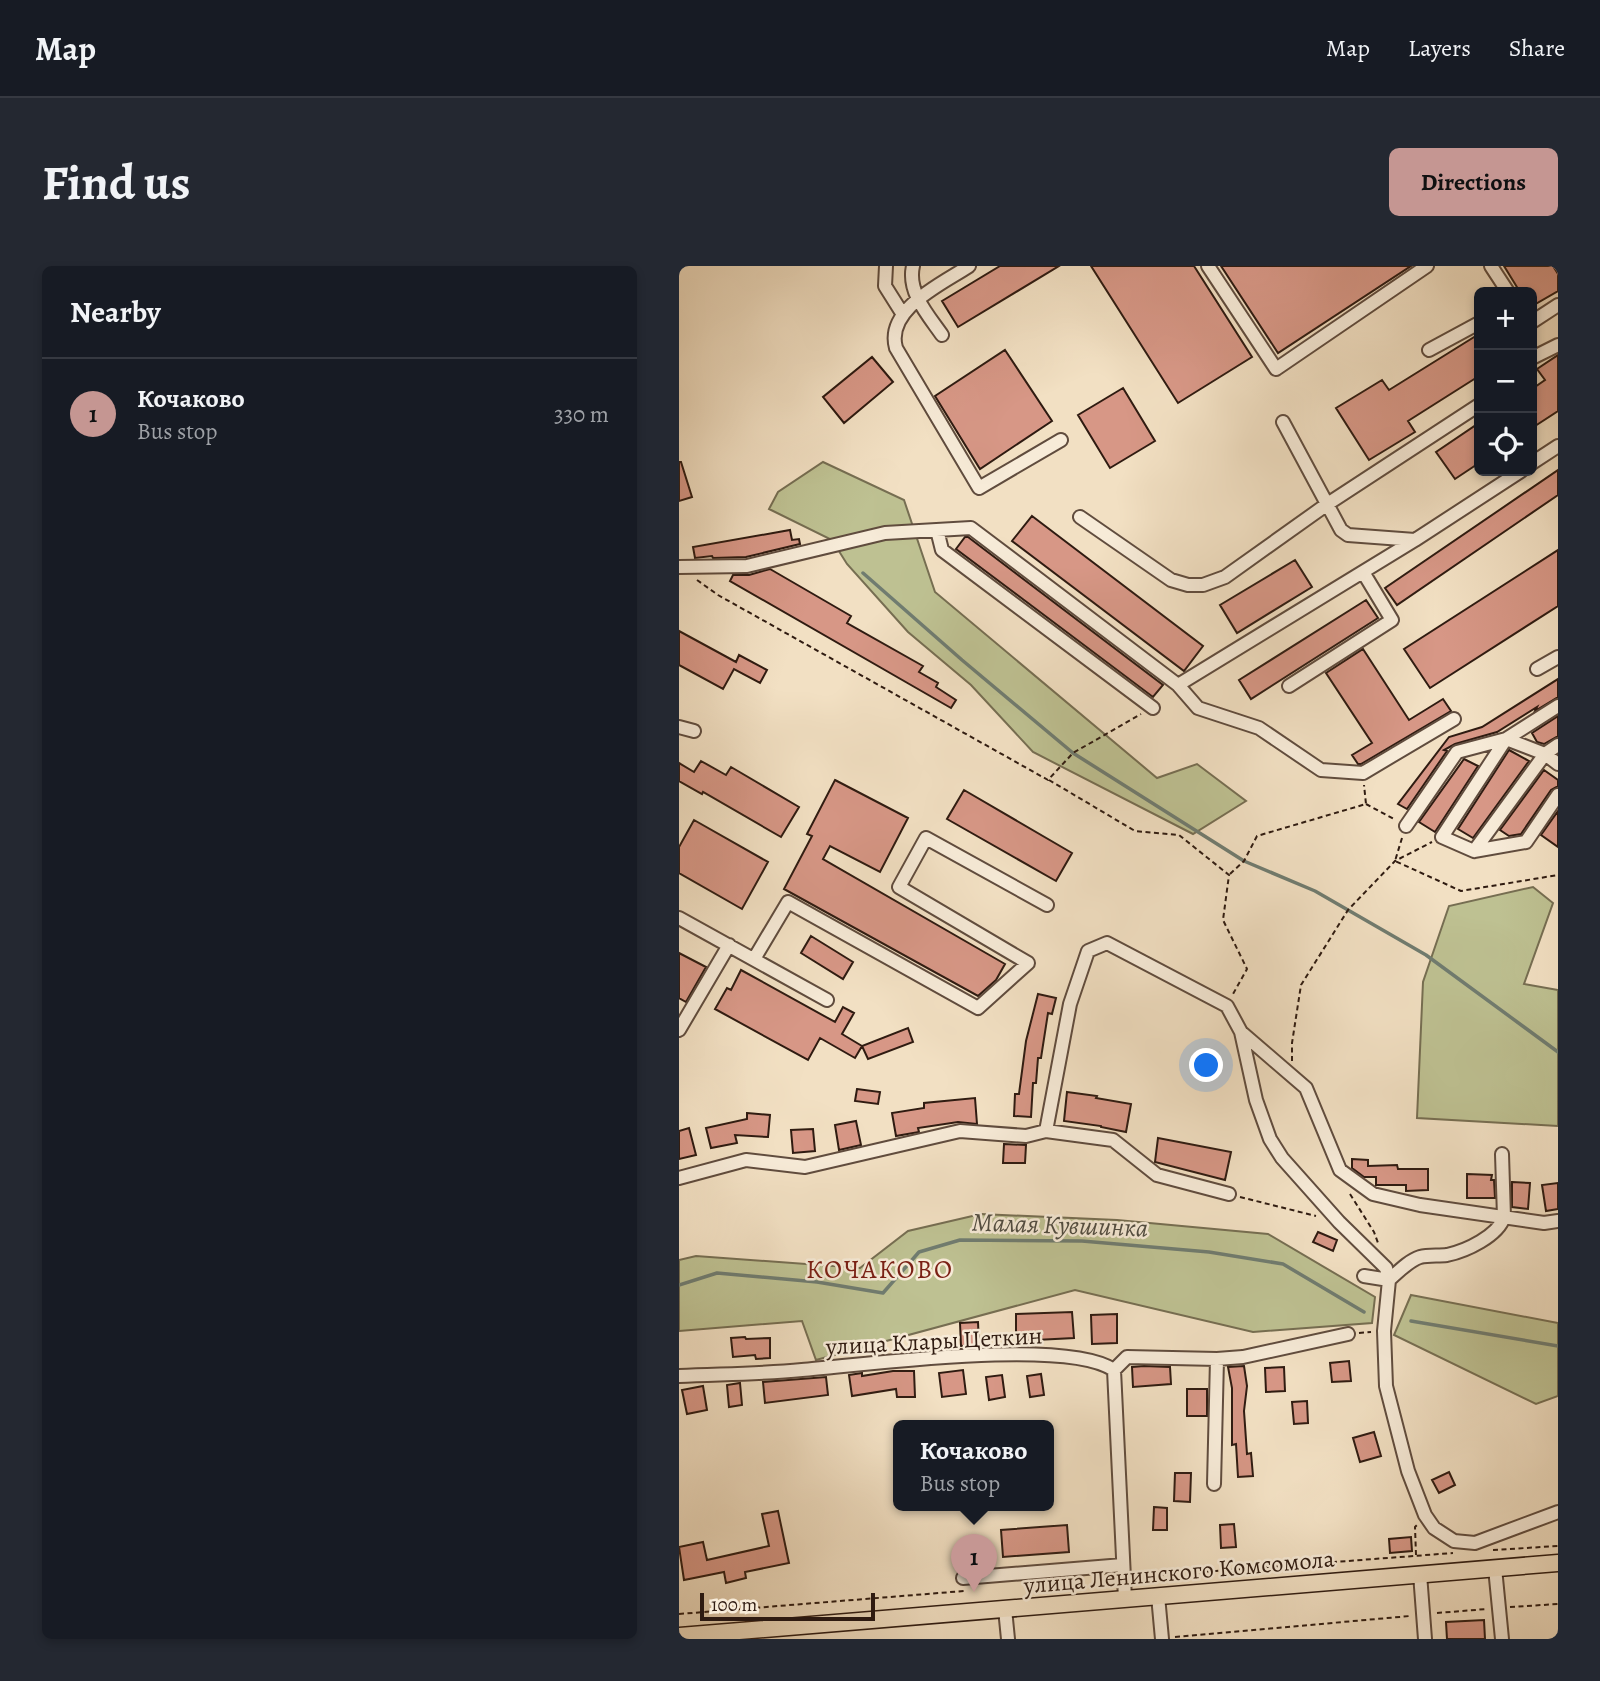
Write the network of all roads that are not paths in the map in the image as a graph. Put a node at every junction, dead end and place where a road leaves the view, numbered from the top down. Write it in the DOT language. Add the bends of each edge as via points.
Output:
graph roads {
  1 [pos="886,266"];
  2 [pos="913,266"];
  3 [pos="969,266"];
  4 [pos="1209,266"];
  5 [pos="1427,266"];
  6 [pos="1491,266"];
  7 [pos="1505,287"];
  8 [pos="918,300"];
  9 [pos="1558,305"];
  10 [pos="902,313"];
  11 [pos="1537,320"];
  12 [pos="1474,326"];
  13 [pos="943,335"];
  14 [pos="1558,345"];
  15 [pos="1429,350"];
  16 [pos="1537,356"];
  17 [pos="1474,408"];
  18 [pos="1283,422"];
  19 [pos="1061,440"];
  20 [pos="1558,446"];
  21 [pos="1537,460"];
  22 [pos="1513,476"];
  23 [pos="1327,505"];
  24 [pos="1080,517"];
  25 [pos="937,530"];
  26 [pos="1415,540"];
  27 [pos="680,567"];
  28 [pos="1363,572"];
  29 [pos="1558,657"];
  30 [pos="1537,669"];
  31 [pos="1178,685"];
  32 [pos="1289,686"];
  33 [pos="1558,705"];
  34 [pos="1153,708"];
  35 [pos="1454,719"];
  36 [pos="679,727"];
  37 [pos="694,731"];
  38 [pos="1506,739"];
  39 [pos="1558,745"];
  40 [pos="1545,754"];
  41 [pos="1558,764"];
  42 [pos="1558,794"];
  43 [pos="1406,826"];
  44 [pos="1474,851"];
  45 [pos="1047,905"];
  46 [pos="679,918"];
  47 [pos="729,945"];
  48 [pos="754,959"];
  49 [pos="827,1000"];
  50 [pos="679,1030"];
  51 [pos="1241,1032"];
  52 [pos="1046,1131"];
  53 [pos="1502,1154"];
  54 [pos="679,1178"];
  55 [pos="1229,1194"];
  56 [pos="1504,1217"];
  57 [pos="1558,1221"];
  58 [pos="1364,1276"];
  59 [pos="1389,1280"];
  60 [pos="1348,1334"];
  61 [pos="1127,1357"];
  62 [pos="1086,1359"];
  63 [pos="1217,1359"];
  64 [pos="1114,1370"];
  65 [pos="679,1376"];
  66 [pos="1214,1484"];
  67 [pos="1558,1512"];
  68 [pos="1558,1563"];
  69 [pos="1123,1565"];
  70 [pos="1495,1568"];
  71 [pos="1420,1574"];
  72 [pos="963,1578"];
  73 [pos="1158,1596"];
  74 [pos="1125,1599"];
  75 [pos="1005,1609"];
  76 [pos="783,1633"];
  77 [pos="679,1636"];
  78 [pos="1008,1639"];
  79 [pos="1162,1639"];
  80 [pos="1425,1639"];
  81 [pos="1502,1639"];
  1 -- 10 [label="street" via="885,286"];
  2 -- 8 [label="street"];
  3 -- 8 [label="street"];
  4 -- 5 [label="street" via="1276,369"];
  6 -- 7 [label="street"];
  8 -- 10 [label="street"];
  8 -- 13 [label="street"];
  9 -- 11 [label="street"];
  10 -- 19 [label="street" via="894,329 895,348 979,488"];
  12 -- 15 [label="street"];
  14 -- 16 [label="street"];
  17 -- 23 [label="street"];
  18 -- 23 [label="street"];
  20 -- 21 [label="street"];
  22 -- 26 [label="street"];
  23 -- 24 [label="street" via="1225,577 1203,585 1171,580"];
  23 -- 26 [label="street" via="1348,535"];
  25 -- 27 [label="street" via="885,533 747,566"];
  25 -- 31 [label="street" via="971,528"];
  25 -- 34 [label="street" via="942,550"];
  26 -- 28 [label="street"];
  28 -- 31 [label="street"];
  28 -- 32 [label="street" via="1392,620"];
  29 -- 30 [label="street"];
  31 -- 35 [label="street" via="1198,708 1259,728 1321,770 1363,773"];
  33 -- 38 [label="street"];
  36 -- 37 [label="street"];
  38 -- 40 [label="street"];
  38 -- 43 [label="street" via="1457,752"];
  38 -- 44 [label="street" via="1442,837"];
  39 -- 40 [label="street"];
  40 -- 41 [label="street"];
  40 -- 44 [label="street"];
  42 -- 44 [label="street" via="1526,842"];
  45 -- 48 [label="street" via="926,838 899,887 1028,963 978,1008 788,902"];
  46 -- 47 [label="street"];
  47 -- 48 [label="street"];
  47 -- 50 [label="street"];
  48 -- 49 [label="street"];
  51 -- 52 [label="street" via="1227,1006 1107,943 1088,951 1070,1004"];
  51 -- 56 [label="street" via="1306,1088 1340,1170 1373,1194"];
  51 -- 59 [label="street" via="1270,1139 1339,1222 1386,1268"];
  52 -- 54 [label="street" via="1026,1136 960,1130 806,1167 746,1160"];
  52 -- 55 [label="street" via="1113,1140 1157,1175"];
  53 -- 56 [label="street"];
  56 -- 57 [label="street"];
  56 -- 59 [label="street" via="1492,1234 1458,1252 1420,1257"];
  58 -- 59 [label="street"];
  59 -- 67 [label="street" via="1385,1386 1408,1471 1434,1528 1454,1541 1475,1543"];
  60 -- 63 [label="street"];
  61 -- 62 [label="street"];
  61 -- 63 [label="street"];
  61 -- 64 [label="street"];
  62 -- 64 [label="street, улица Клары Цеткин"];
  62 -- 65 [label="street, улица Клары Цеткин" via="992,1355"];
  63 -- 66 [label="street"];
  64 -- 69 [label="street"];
  68 -- 70 [label="main road, улица Ленинского Комсомола"];
  69 -- 72 [label="street"];
  69 -- 74 [label="street"];
  70 -- 71 [label="main road, улица Ленинского Комсомола"];
  70 -- 81 [label="street"];
  71 -- 73 [label="main road, улица Ленинского Комсомола"];
  71 -- 80 [label="street"];
  73 -- 74 [label="main road, улица Ленинского Комсомола"];
  73 -- 79 [label="street"];
  74 -- 75 [label="main road, улица Ленинского Комсомола"];
  75 -- 76 [label="main road, улица Ленинского Комсомола"];
  75 -- 78 [label="street"];
  76 -- 77 [label="main road, улица Ленинского Комсомола"];
}
